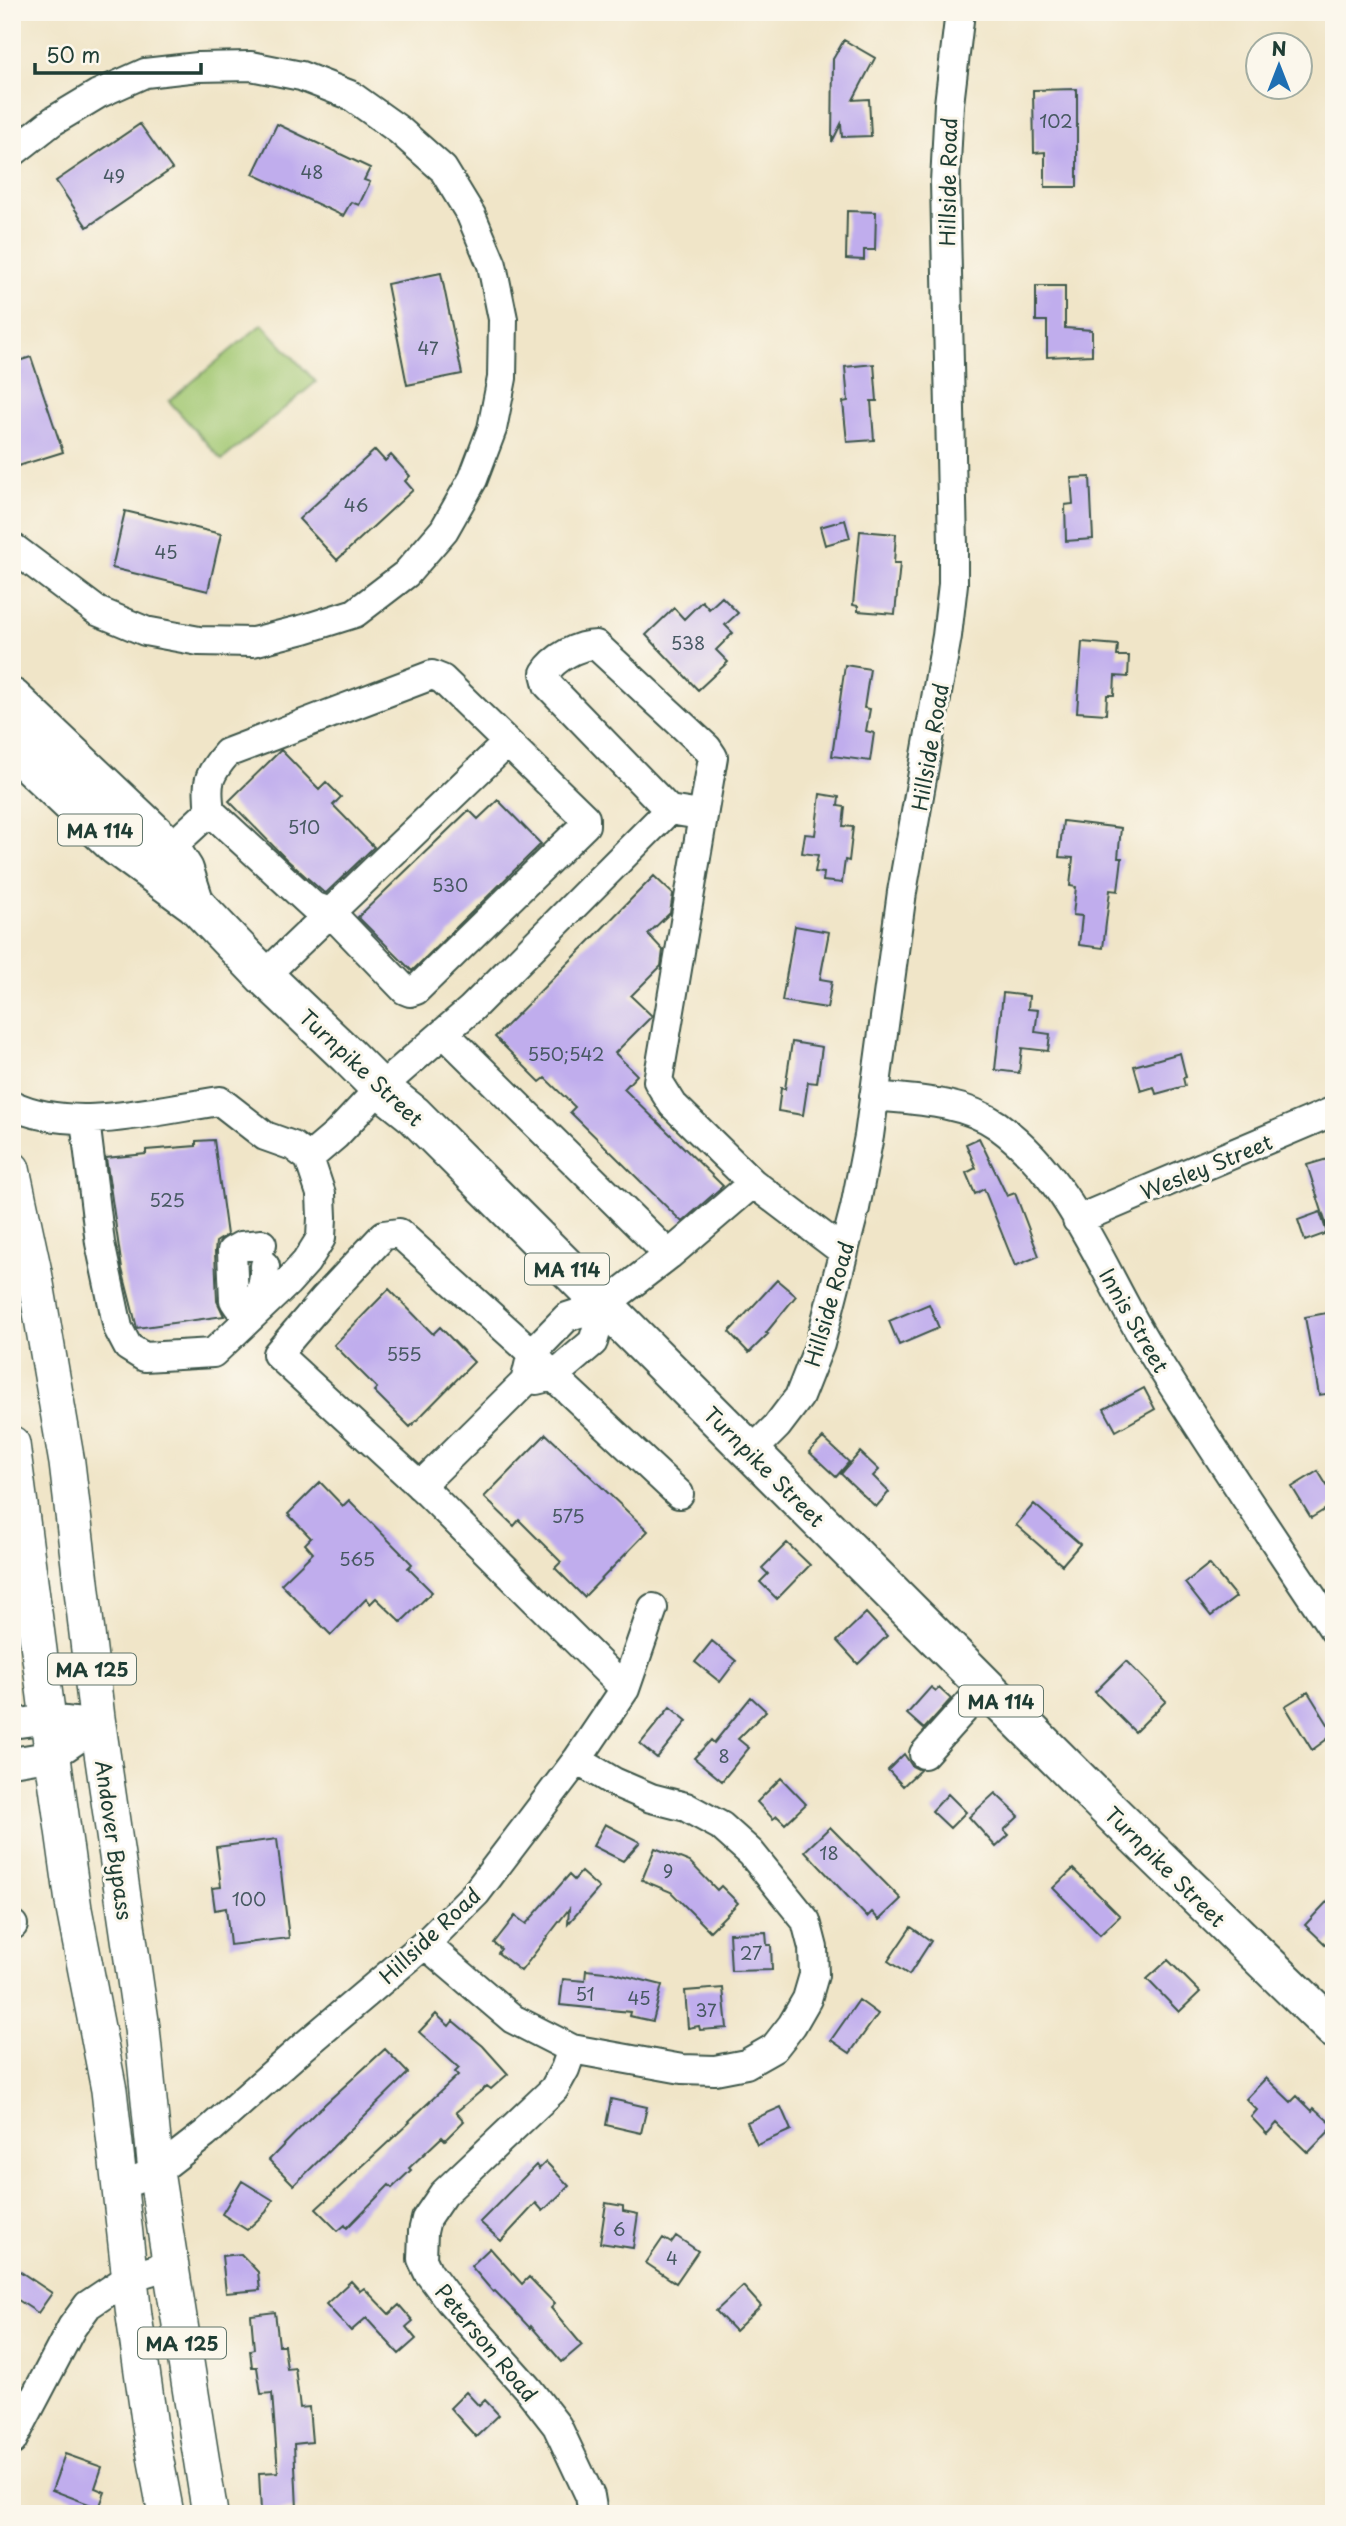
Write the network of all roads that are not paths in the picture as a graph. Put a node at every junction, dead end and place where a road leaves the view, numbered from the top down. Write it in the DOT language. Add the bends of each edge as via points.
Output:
graph roads {
  1 [pos="960,12"];
  2 [pos="12,153"];
  3 [pos="12,547"];
  4 [pos="12,698"];
  5 [pos="507,743"];
  6 [pos="12,748"];
  7 [pos="26,773"];
  8 [pos="669,810"];
  9 [pos="210,811"];
  10 [pos="704,815"];
  11 [pos="170,848"];
  12 [pos="195,904"];
  13 [pos="330,912"];
  14 [pos="264,976"];
  15 [pos="444,1033"];
  16 [pos="380,1088"];
  17 [pos="874,1096"];
  18 [pos="12,1105"];
  19 [pos="1334,1111"];
  20 [pos="85,1120"];
  21 [pos="309,1158"];
  22 [pos="12,1168"];
  23 [pos="753,1183"];
  24 [pos="1077,1220"];
  25 [pos="844,1252"];
  26 [pos="669,1255"];
  27 [pos="604,1305"];
  28 [pos="532,1353"];
  29 [pos="553,1376"];
  30 [pos="525,1382"];
  31 [pos="12,1444"];
  32 [pos="751,1452"];
  33 [pos="420,1486"];
  34 [pos="679,1494"];
  35 [pos="653,1608"];
  36 [pos="1334,1630"];
  37 [pos="985,1686"];
  38 [pos="625,1689"];
  39 [pos="49,1719"];
  40 [pos="12,1724"];
  41 [pos="98,1725"];
  42 [pos="924,1754"];
  43 [pos="54,1755"];
  44 [pos="577,1759"];
  45 [pos="12,1762"];
  46 [pos="425,1944"];
  47 [pos="1334,2029"];
  48 [pos="572,2049"];
  49 [pos="156,2172"];
  50 [pos="120,2186"];
  51 [pos="170,2265"];
  52 [pos="130,2277"];
  53 [pos="12,2441"];
  54 [pos="166,2514"];
  55 [pos="210,2514"];
  56 [pos="593,2514"];
  1 -- 17 [label="street, Hillside Road" via="948,104 945,183 953,584 940,684 902,891"];
  2 -- 3 [label="street" via="62,115 145,73 251,66 301,76 350,95 443,169 471,215 492,265 503,319 502,378 492,429 473,479 444,530 406,574 355,613 253,642 199,641 145,631 97,611"];
  4 -- 11 [label="highway, Turnpike Street / MA 114"];
  5 -- 9 [label="street" via="442,679 432,675 227,752 214,767 207,787"];
  5 -- 13 [label="street"];
  5 -- 13 [label="street" via="585,818 585,825 416,990 405,990"];
  6 -- 7 [label="highway, Turnpike Street / MA 114"];
  7 -- 12 [label="highway, Turnpike Street / MA 114"];
  8 -- 10 [label="street"];
  8 -- 10 [label="street" via="548,685 545,673 551,663 586,645 596,645 707,748 713,757"];
  8 -- 15 [label="street"];
  9 -- 11 [label="street"];
  9 -- 13 [label="street" via="313,906"];
  10 -- 23 [label="street" via="658,1081 673,1105"];
  11 -- 12 [label="highway, Turnpike Street / MA 114" via="184,870"];
  12 -- 14 [label="highway, Turnpike Street / MA 114"];
  13 -- 14 [label="street"];
  14 -- 16 [label="highway, Turnpike Street / MA 114"];
  15 -- 16 [label="street"];
  15 -- 26 [label="street"];
  16 -- 21 [label="street"];
  16 -- 27 [label="highway, Turnpike Street / MA 114" via="414,1115"];
  17 -- 24 [label="street, Innis Street" via="937,1102 995,1124 1038,1162"];
  17 -- 25 [label="street, Hillside Road"];
  18 -- 20 [label="street" via="31,1114"];
  19 -- 24 [label="street, Wesley Street"];
  20 -- 21 [label="street" via="220,1101 265,1136 293,1146"];
  20 -- 21 [label="street" via="100,1243 118,1328 128,1347 144,1357 213,1353 306,1262 321,1238 322,1217 321,1194"];
  22 -- 41 [label="main road, Andover Bypass / MA 125" via="59,1411"];
  23 -- 25 [label="street"];
  23 -- 26 [label="street"];
  24 -- 36 [label="street, Innis Street" via="1184,1403"];
  25 -- 32 [label="street, Hillside Road" via="820,1344 799,1397"];
  26 -- 27 [label="street"];
  27 -- 28 [label="street" via="567,1317"];
  27 -- 29 [label="street" via="593,1342"];
  27 -- 32 [label="highway, Turnpike Street / MA 114"];
  28 -- 29 [label="street"];
  28 -- 30 [label="street"];
  28 -- 33 [label="street" via="399,1233 384,1235 324,1298 277,1354"];
  29 -- 30 [label="street"];
  29 -- 34 [label="street"];
  30 -- 33 [label="street"];
  31 -- 39 [label="main road, MA 125"];
  32 -- 37 [label="highway, Turnpike Street / MA 114"];
  33 -- 38 [label="street"];
  35 -- 38 [label="street, Hillside Road"];
  37 -- 42 [label="street"];
  37 -- 47 [label="highway, Turnpike Street / MA 114"];
  38 -- 44 [label="street, Hillside Road"];
  39 -- 40 [label="street"];
  39 -- 41 [label="street"];
  39 -- 43 [label="main road, MA 125"];
  41 -- 43 [label="street"];
  41 -- 49 [label="main road, Andover Bypass / MA 125" via="142,2028"];
  43 -- 45 [label="street"];
  43 -- 50 [label="main road, MA 125" via="74,1909 109,2090"];
  44 -- 46 [label="street, Hillside Road" via="476,1893"];
  44 -- 48 [label="street" via="614,1782 686,1807 721,1826 751,1853 806,1922 814,1975 792,2025 774,2048 746,2064 715,2070 682,2069"];
  46 -- 48 [label="street" via="513,2020"];
  46 -- 49 [label="street, Hillside Road"];
  48 -- 56 [label="street, Peterson Road" via="554,2089 443,2194 426,2219 422,2259 449,2300 557,2426 590,2496"];
  49 -- 50 [label="street, Hillside Road"];
  49 -- 51 [label="main road, Andover Bypass / MA 125"];
  50 -- 52 [label="main road, MA 125"];
  51 -- 52 [label="street"];
  51 -- 55 [label="main road, Andover Bypass / MA 125"];
  52 -- 53 [label="street" via="88,2305 72,2327"];
  52 -- 54 [label="main road, MA 125"];
}
